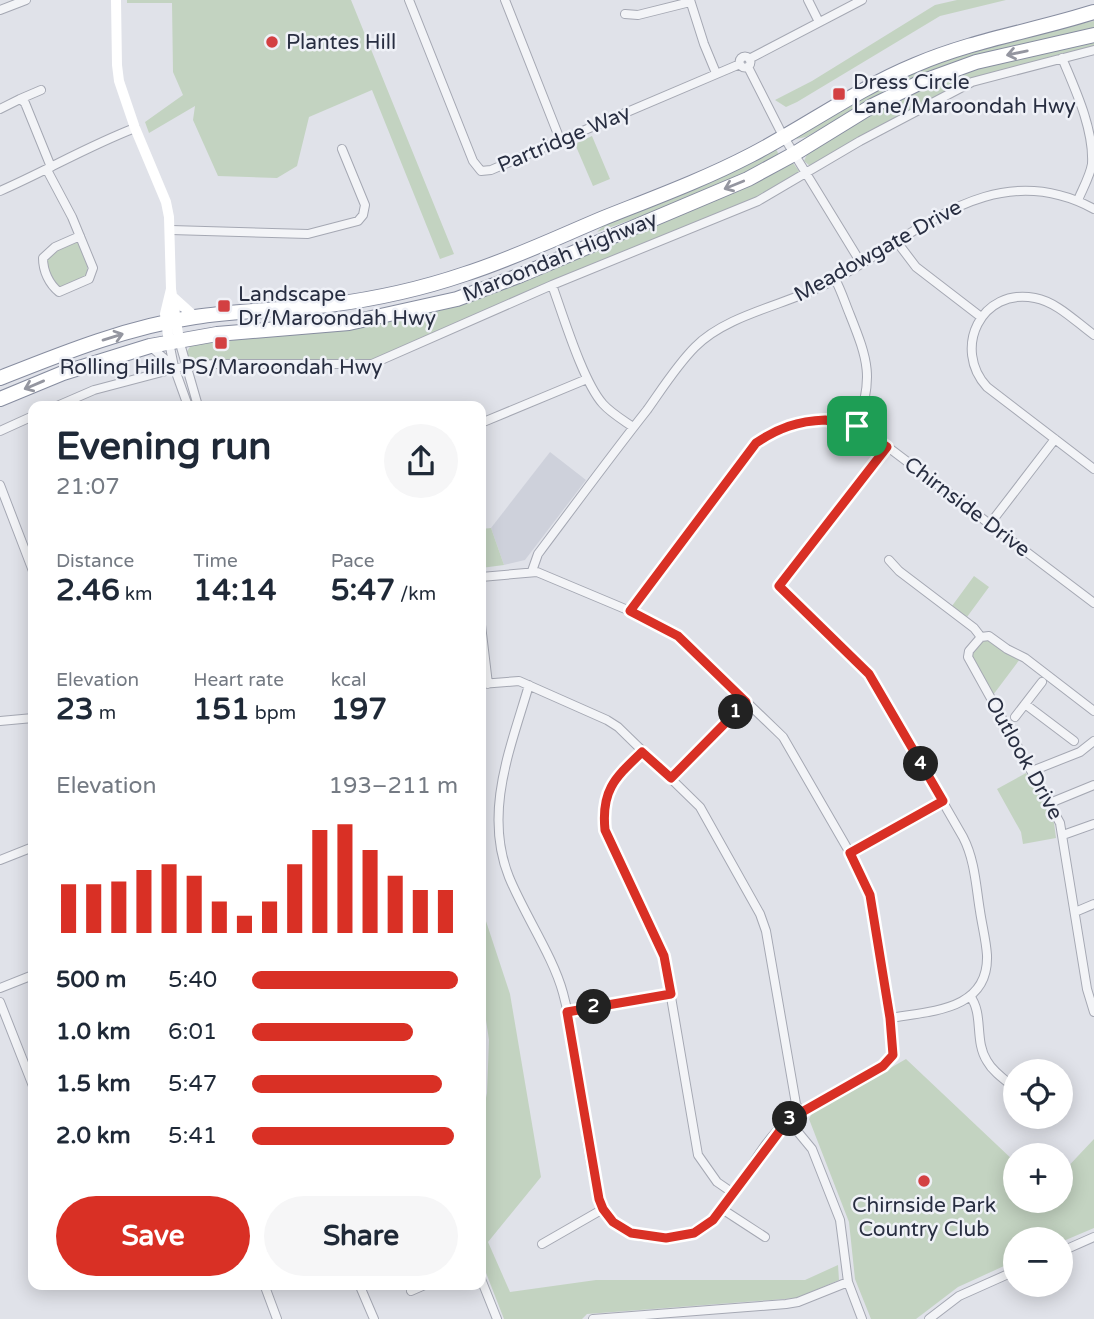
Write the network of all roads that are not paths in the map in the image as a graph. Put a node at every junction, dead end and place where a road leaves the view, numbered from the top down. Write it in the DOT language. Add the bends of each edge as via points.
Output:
graph roads {
  1 [pos="26,0"];
  2 [pos="117,0"];
  3 [pos="409,0"];
  4 [pos="505,0"];
  5 [pos="808,0"];
  6 [pos="862,0"];
  7 [pos="690,1"];
  8 [pos="0,10"];
  9 [pos="1092,13"];
  10 [pos="625,14"];
  11 [pos="819,22"];
  12 [pos="1094,36"];
  13 [pos="1094,50"];
  14 [pos="1062,58"];
  15 [pos="746,63"];
  16 [pos="716,74"];
  17 [pos="41,90"];
  18 [pos="20,99"];
  19 [pos="0,109"];
  20 [pos="135,128"];
  21 [pos="784,136"];
  22 [pos="561,142"];
  23 [pos="342,149"];
  24 [pos="794,154"];
  25 [pos="49,169"];
  26 [pos="806,174"];
  27 [pos="0,191"];
  28 [pos="1078,200"];
  29 [pos="1094,209"];
  30 [pos="588,225"];
  31 [pos="171,230"];
  32 [pos="80,236"];
  33 [pos="897,242"];
  34 [pos="595,244"];
  35 [pos="861,264"];
  36 [pos="835,279"];
  37 [pos="552,285"];
  38 [pos="173,293"];
  39 [pos="195,317"];
  40 [pos="981,317"];
  41 [pos="171,322"];
  42 [pos="1094,335"];
  43 [pos="174,341"];
  44 [pos="150,346"];
  45 [pos="185,366"];
  46 [pos="174,368"];
  47 [pos="0,378"];
  48 [pos="587,379"];
  49 [pos="0,399"];
  50 [pos="69,401"];
  51 [pos="186,401"];
  52 [pos="196,401"];
  53 [pos="28,418"];
  54 [pos="486,421"];
  55 [pos="857,426"];
  56 [pos="633,427"];
  57 [pos="0,430"];
  58 [pos="1055,439"];
  59 [pos="887,447"];
  60 [pos="1094,469"];
  61 [pos="0,485"];
  62 [pos="989,525"];
  63 [pos="28,558"];
  64 [pos="889,560"];
  65 [pos="532,571"];
  66 [pos="486,576"];
  67 [pos="1094,603"];
  68 [pos="630,611"];
  69 [pos="981,637"];
  70 [pos="1042,682"];
  71 [pos="486,684"];
  72 [pos="529,684"];
  73 [pos="746,702"];
  74 [pos="1025,704"];
  75 [pos="1094,711"];
  76 [pos="28,718"];
  77 [pos="1015,718"];
  78 [pos="0,721"];
  79 [pos="1074,741"];
  80 [pos="1094,741"];
  81 [pos="642,752"];
  82 [pos="1032,771"];
  83 [pos="671,778"];
  84 [pos="1094,785"];
  85 [pos="943,801"];
  86 [pos="1050,803"];
  87 [pos="1094,824"];
  88 [pos="1063,835"];
  89 [pos="28,849"];
  90 [pos="850,853"];
  91 [pos="0,860"];
  92 [pos="1094,905"];
  93 [pos="1075,912"];
  94 [pos="28,977"];
  95 [pos="0,988"];
  96 [pos="1090,988"];
  97 [pos="671,994"];
  98 [pos="970,996"];
  99 [pos="0,1002"];
  100 [pos="567,1012"];
  101 [pos="1094,1012"];
  102 [pos="890,1018"];
  103 [pos="28,1073"];
  104 [pos="1003,1078"];
  105 [pos="801,1112"];
  106 [pos="788,1120"];
  107 [pos="733,1193"];
  108 [pos="603,1209"];
  109 [pos="722,1209"];
  110 [pos="765,1237"];
  111 [pos="1094,1237"];
  112 [pos="542,1244"];
  113 [pos="1073,1246"];
  114 [pos="1003,1276"];
  115 [pos="848,1282"];
  116 [pos="266,1290"];
  117 [pos="362,1290"];
  118 [pos="485,1290"];
  119 [pos="277,1319"];
  120 [pos="374,1319"];
  121 [pos="497,1319"];
  122 [pos="593,1319"];
  123 [pos="862,1319"];
  124 [pos="929,1319"];
  1 -- 8 [label="street"];
  2 -- 20 [label="street" via="117,65"];
  3 -- 22 [label="street, Partridge Way" via="481,171"];
  4 -- 22 [label="street"];
  5 -- 11 [label="street"];
  6 -- 11 [label="street, Partridge Way"];
  7 -- 10 [label="street" via="638,15"];
  7 -- 16 [label="street"];
  9 -- 21 [label="highway, Maroondah Highway" via="935,56 863,89"];
  11 -- 15 [label="street, Partridge Way"];
  12 -- 24 [label="highway, Maroondah Highway, one-way" via="942,73 872,106"];
  13 -- 14 [label="street, Maroondah Highway"];
  14 -- 26 [label="street, Maroondah Highway" via="972,82"];
  14 -- 28 [label="street" via="1093,146 1092,164"];
  15 -- 16 [label="street, Partridge Way"];
  15 -- 21 [label="street"];
  16 -- 22 [label="street, Partridge Way"];
  17 -- 18 [label="street"];
  18 -- 19 [label="street"];
  18 -- 25 [label="street"];
  20 -- 25 [label="street" via="89,146"];
  20 -- 31 [label="street" via="166,202"];
  21 -- 24 [label="street"];
  21 -- 30 [label="highway, Maroondah Highway" via="715,172"];
  23 -- 31 [label="street" via="367,217 308,234"];
  24 -- 26 [label="street"];
  24 -- 34 [label="highway, Maroondah Highway, one-way" via="748,179"];
  25 -- 27 [label="street"];
  25 -- 32 [label="street"];
  26 -- 35 [label="street"];
  26 -- 37 [label="street, Maroondah Highway" via="758,201"];
  28 -- 29 [label="street, Meadowgate Drive"];
  28 -- 33 [label="street, Meadowgate Drive" via="1037,192 988,195 948,210"];
  30 -- 34 [label="highway"];
  30 -- 39 [label="highway, Maroondah Highway" via="422,287 326,305"];
  31 -- 38 [label="street"];
  32 -- 32 [label="street" via="93,268 89,279 59,292 43,268 43,258"];
  33 -- 35 [label="street, Meadowgate Drive"];
  33 -- 40 [label="street" via="916,267"];
  34 -- 43 [label="highway, Maroondah Highway" via="432,306 349,323"];
  35 -- 36 [label="street, Meadowgate Drive"];
  36 -- 55 [label="street" via="869,379"];
  36 -- 56 [label="street, Meadowgate Drive" via="705,338"];
  37 -- 45 [label="street, Maroondah Highway" via="372,364"];
  37 -- 48 [label="street"];
  38 -- 39 [label="street"];
  38 -- 41 [label="street" via="165,314"];
  39 -- 41 [label="highway, Maroondah Highway"];
  40 -- 42 [label="street" via="999,303 1033,297"];
  40 -- 58 [label="street" via="971,344 981,380"];
  41 -- 43 [label="street"];
  47 -- 41 [label="highway, Maroondah Highway, one-way" via="81,347"];
  43 -- 44 [label="highway, Maroondah Highway"];
  43 -- 45 [label="street"];
  43 -- 46 [label="street"];
  44 -- 46 [label="street"];
  44 -- 49 [label="highway, Maroondah Highway, one-way" via="63,373"];
  45 -- 46 [label="street, Maroondah Highway"];
  45 -- 52 [label="street"];
  46 -- 50 [label="street, Maroondah Highway"];
  46 -- 51 [label="street"];
  48 -- 54 [label="street"];
  48 -- 56 [label="street" via="604,405"];
  53 -- 57 [label="street"];
  55 -- 59 [label="street, Chirnside Drive"];
  55 -- 68 [label="street, Chirnside Drive" via="806,421 772,432 756,443"];
  56 -- 65 [label="street, Meadowgate Drive" via="538,554"];
  58 -- 60 [label="street"];
  58 -- 62 [label="street"];
  59 -- 62 [label="street, Chirnside Drive"];
  59 -- 85 [label="street" via="779,586 869,674"];
  61 -- 63 [label="street"];
  62 -- 67 [label="street, Chirnside Drive"];
  64 -- 69 [label="street"];
  65 -- 66 [label="street"];
  65 -- 68 [label="street"];
  68 -- 73 [label="street" via="678,636"];
  69 -- 75 [label="street" via="989,636 1025,658"];
  69 -- 82 [label="street, Outlook Drive" via="968,657"];
  70 -- 74 [label="street"];
  71 -- 72 [label="street"];
  72 -- 81 [label="street" via="607,720"];
  72 -- 100 [label="street" via="503,773 499,834 509,876 559,982"];
  73 -- 83 [label="street"];
  73 -- 90 [label="street" via="783,737"];
  74 -- 77 [label="street"];
  74 -- 79 [label="street"];
  76 -- 78 [label="street"];
  80 -- 82 [label="street" via="1080,752"];
  81 -- 83 [label="street"];
  81 -- 97 [label="street" via="607,791 605,830 664,956"];
  82 -- 86 [label="street, Outlook Drive"];
  83 -- 105 [label="street" via="700,807 764,923"];
  84 -- 86 [label="street"];
  85 -- 90 [label="street"];
  85 -- 98 [label="street" via="969,848 987,954 982,979"];
  86 -- 88 [label="street, Outlook Drive"];
  87 -- 88 [label="street"];
  88 -- 93 [label="street, Outlook Drive"];
  89 -- 91 [label="street"];
  90 -- 102 [label="street" via="870,895"];
  92 -- 93 [label="street"];
  93 -- 96 [label="street, Outlook Drive"];
  94 -- 95 [label="street"];
  96 -- 101 [label="street, Outlook Drive"];
  97 -- 100 [label="street"];
  97 -- 107 [label="street" via="698,1155 717,1182"];
  98 -- 102 [label="street" via="953,1007"];
  98 -- 104 [label="street" via="983,1053"];
  99 -- 103 [label="street"];
  100 -- 108 [label="street"];
  102 -- 105 [label="street" via="892,1058"];
  105 -- 106 [label="street"];
  106 -- 107 [label="street"];
  106 -- 115 [label="street" via="812,1149 840,1220"];
  107 -- 109 [label="street"];
  108 -- 109 [label="street" via="631,1233 666,1238 694,1233"];
  108 -- 112 [label="street"];
  109 -- 110 [label="street"];
  111 -- 113 [label="street"];
  114 -- 124 [label="street" via="959,1296"];
  115 -- 122 [label="street" via="786,1304"];
  115 -- 123 [label="street"];
  116 -- 119 [label="street"];
  117 -- 120 [label="street"];
  118 -- 121 [label="street"];
}
